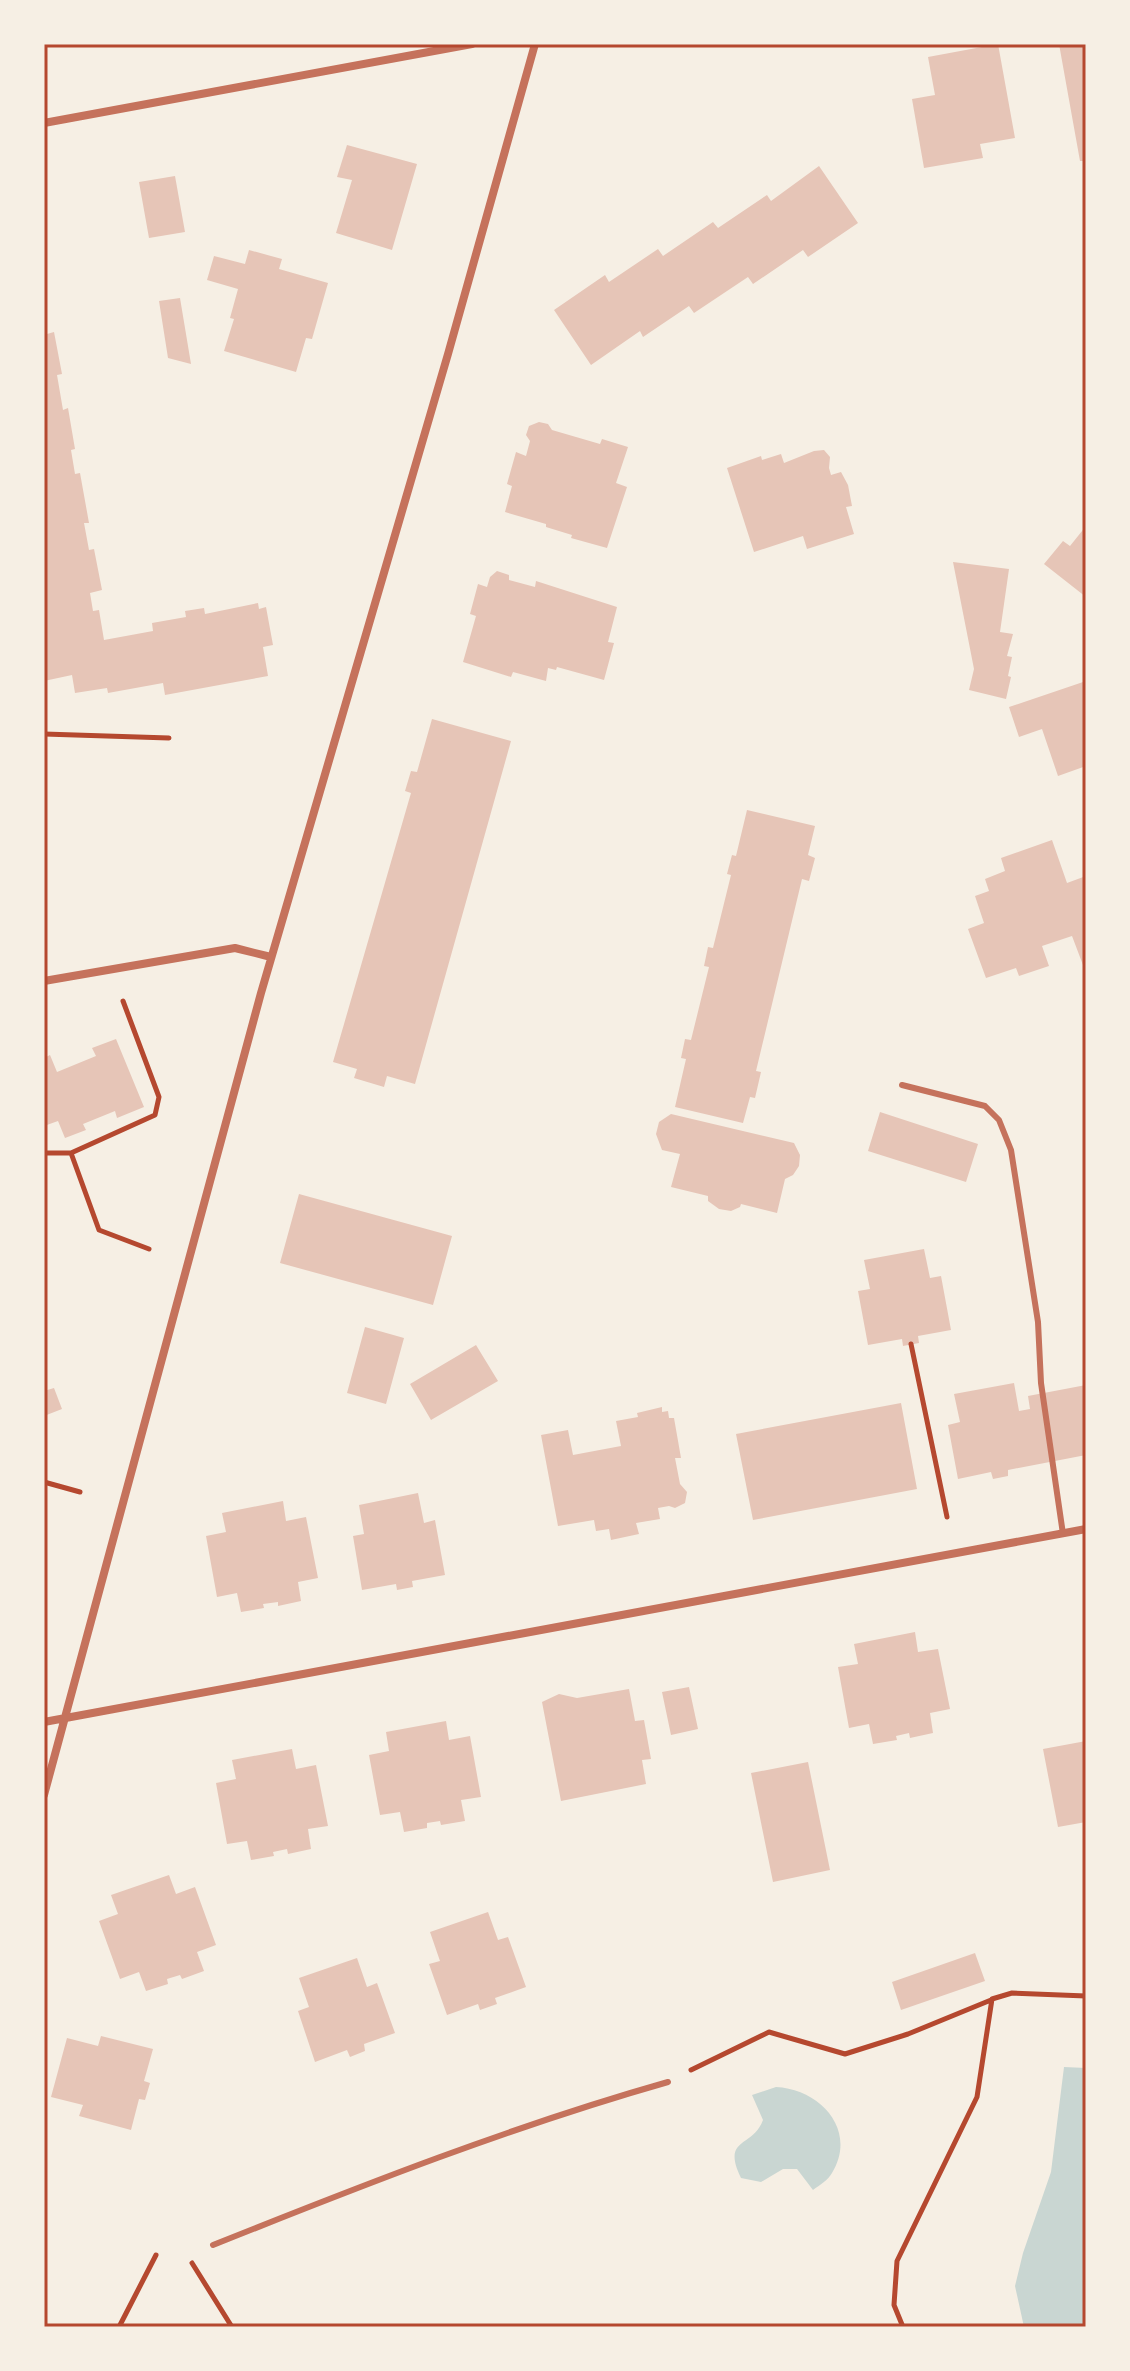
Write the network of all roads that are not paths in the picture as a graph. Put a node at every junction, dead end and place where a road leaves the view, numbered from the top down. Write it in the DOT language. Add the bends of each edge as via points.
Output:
graph roads {
  1 [pos="472,44"];
  2 [pos="535,44"];
  3 [pos="44,123"];
  4 [pos="271,957"];
  5 [pos="44,981"];
  6 [pos="902,1085"];
  7 [pos="1086,1529"];
  8 [pos="1063,1534"];
  9 [pos="66,1718"];
  10 [pos="44,1722"];
  11 [pos="44,1795"];
  12 [pos="668,2082"];
  13 [pos="213,2245"];
  1 -- 3 [label="street"];
  2 -- 4 [label="street"];
  4 -- 5 [label="street" via="235,948"];
  4 -- 9 [label="street"];
  6 -- 8 [label="lane" via="985,1106 999,1120 1011,1150"];
  7 -- 8 [label="street"];
  8 -- 9 [label="street"];
  9 -- 10 [label="street"];
  9 -- 11 [label="street"];
  12 -- 13 [label="lane" via="367,2184"];
}
